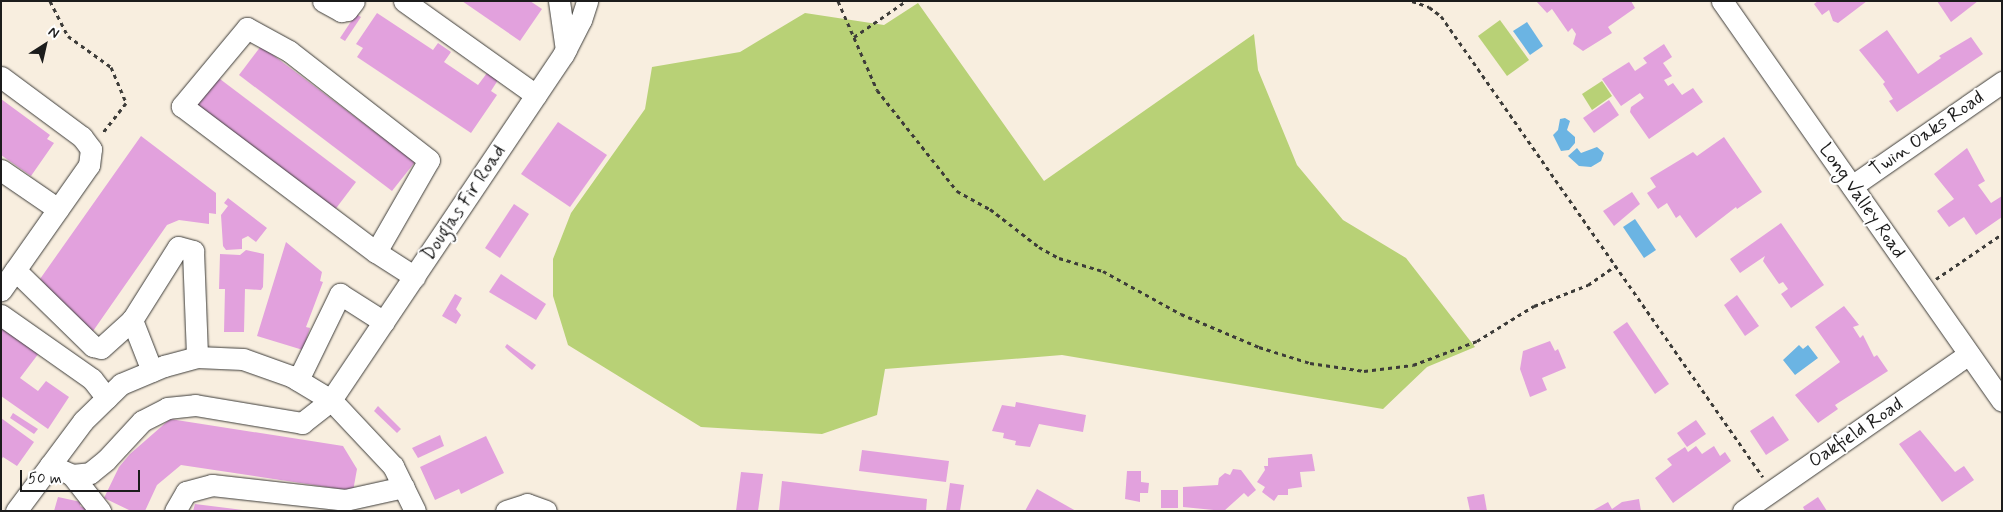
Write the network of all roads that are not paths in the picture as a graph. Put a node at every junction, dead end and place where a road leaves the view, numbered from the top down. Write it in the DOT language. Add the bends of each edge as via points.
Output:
graph roads {
  1 [pos="323,1"];
  2 [pos="354,1"];
  3 [pos="404,1"];
  4 [pos="558,1"];
  5 [pos="587,1"];
  6 [pos="1722,1"];
  7 [pos="566,50"];
  8 [pos="1,77"];
  9 [pos="2002,82"];
  10 [pos="536,95"];
  11 [pos="1,170"];
  12 [pos="1852,186"];
  13 [pos="58,210"];
  14 [pos="376,252"];
  15 [pos="15,270"];
  16 [pos="414,277"];
  17 [pos="1,290"];
  18 [pos="1,316"];
  19 [pos="132,320"];
  20 [pos="384,322"];
  21 [pos="1969,354"];
  22 [pos="197,357"];
  23 [pos="152,371"];
  24 [pos="298,380"];
  25 [pos="107,398"];
  26 [pos="331,400"];
  27 [pos="2002,400"];
  28 [pos="50,465"];
  29 [pos="72,475"];
  30 [pos="404,488"];
  31 [pos="16,511"];
  32 [pos="100,511"];
  33 [pos="175,511"];
  34 [pos="415,511"];
  35 [pos="506,511"];
  36 [pos="546,511"];
  37 [pos="1743,511"];
  1 -- 2 [label="street" via="341,11 347,10"];
  3 -- 10 [label="street"];
  4 -- 7 [label="street"];
  5 -- 7 [label="street, Douglas Fir Road"];
  6 -- 12 [label="street, Long Valley Road"];
  7 -- 10 [label="street, Douglas Fir Road"];
  8 -- 13 [label="street" via="82,137 91,149 89,164"];
  9 -- 12 [label="street, Twin Oaks Road"];
  10 -- 16 [label="street, Douglas Fir Road"];
  11 -- 13 [label="street"];
  12 -- 21 [label="street, Long Valley Road"];
  13 -- 15 [label="street"];
  14 -- 14 [label="street" via="182,106 246,28 289,51 429,160"];
  14 -- 16 [label="street"];
  15 -- 17 [label="street"];
  15 -- 19 [label="street" via="93,346 101,348"];
  16 -- 20 [label="street, Douglas Fir Road"];
  18 -- 25 [label="street" via="92,379"];
  19 -- 22 [label="street" via="178,247 193,251"];
  19 -- 23 [label="street"];
  20 -- 24 [label="street" via="340,294"];
  20 -- 26 [label="street, Douglas Fir Road"];
  21 -- 27 [label="street, Long Valley Road"];
  21 -- 37 [label="street, Oakfield Road"];
  22 -- 23 [label="street"];
  22 -- 24 [label="street" via="243,360"];
  23 -- 25 [label="street" via="121,384"];
  24 -- 26 [label="street"];
  25 -- 28 [label="street" via="83,421"];
  26 -- 29 [label="street, Douglas Fir Road" via="302,424 195,405 167,408 142,421 90,473"];
  26 -- 30 [label="street" via="393,466"];
  28 -- 29 [label="street"];
  28 -- 31 [label="street"];
  29 -- 32 [label="street"];
  30 -- 33 [label="street" via="346,500 212,485 186,492"];
  30 -- 34 [label="street"];
  35 -- 36 [label="street" via="526,504"];
}
